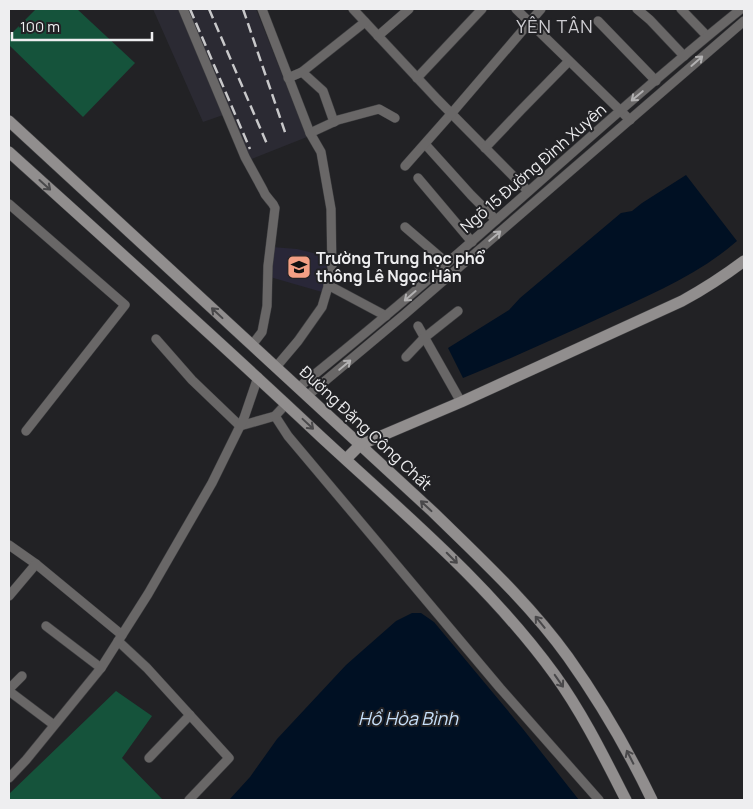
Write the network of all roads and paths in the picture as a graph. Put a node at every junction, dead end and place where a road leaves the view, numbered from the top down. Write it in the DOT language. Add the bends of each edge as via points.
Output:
graph roads {
  1 [pos="183,9"];
  2 [pos="262,9"];
  3 [pos="353,9"];
  4 [pos="409,9"];
  5 [pos="482,9"];
  6 [pos="516,9"];
  7 [pos="541,9"];
  8 [pos="637,9"];
  9 [pos="681,9"];
  10 [pos="741,9"];
  11 [pos="598,21"];
  12 [pos="744,21"];
  13 [pos="365,22"];
  14 [pos="530,22"];
  15 [pos="378,36"];
  16 [pos="708,36"];
  17 [pos="684,56"];
  18 [pos="569,61"];
  19 [pos="302,72"];
  20 [pos="288,78"];
  21 [pos="417,78"];
  22 [pos="656,81"];
  23 [pos="620,110"];
  24 [pos="451,114"];
  25 [pos="395,118"];
  26 [pos="630,120"];
  27 [pos="9,121"];
  28 [pos="334,122"];
  29 [pos="310,133"];
  30 [pos="425,144"];
  31 [pos="485,148"];
  32 [pos="9,152"];
  33 [pos="405,166"];
  34 [pos="418,178"];
  35 [pos="528,191"];
  36 [pos="9,204"];
  37 [pos="496,220"];
  38 [pos="405,227"];
  39 [pos="472,242"];
  40 [pos="462,250"];
  41 [pos="469,258"];
  42 [pos="744,261"];
  43 [pos="447,264"];
  44 [pos="328,285"];
  45 [pos="458,311"];
  46 [pos="386,316"];
  47 [pos="418,326"];
  48 [pos="424,338"];
  49 [pos="156,339"];
  50 [pos="247,341"];
  51 [pos="230,352"];
  52 [pos="406,357"];
  53 [pos="276,367"];
  54 [pos="258,377"];
  55 [pos="298,388"];
  56 [pos="307,396"];
  57 [pos="460,402"];
  58 [pos="286,404"];
  59 [pos="276,416"];
  60 [pos="240,426"];
  61 [pos="26,431"];
  62 [pos="360,445"];
  63 [pos="346,459"];
  64 [pos="9,545"];
  65 [pos="36,564"];
  66 [pos="9,596"];
  67 [pos="46,626"];
  68 [pos="120,638"];
  69 [pos="101,668"];
  70 [pos="22,676"];
  71 [pos="9,690"];
  72 [pos="190,715"];
  73 [pos="54,726"];
  74 [pos="149,758"];
  75 [pos="9,778"];
  76 [pos="190,800"];
  77 [pos="599,800"];
  78 [pos="626,800"];
  79 [pos="652,800"];
  1 -- 50 [label="street" via="244,157 275,208 262,332"];
  2 -- 20 [label="street"];
  3 -- 13 [label="street"];
  4 -- 15 [label="street"];
  5 -- 21 [label="street"];
  6 -- 14 [label="street"];
  7 -- 14 [label="street"];
  8 -- 17 [label="street"];
  9 -- 16 [label="street"];
  10 -- 16 [label="street, Ngõ 15 Đường Đình Xuyên"];
  11 -- 22 [label="street"];
  26 -- 12 [label="street, Ngõ 15 Đường Đình Xuyên, one-way"];
  13 -- 15 [label="street"];
  13 -- 19 [label="street"];
  14 -- 18 [label="street"];
  14 -- 24 [label="street"];
  15 -- 21 [label="street"];
  16 -- 17 [label="street, Ngõ 15 Đường Đình Xuyên"];
  17 -- 22 [label="street, Ngõ 15 Đường Đình Xuyên"];
  18 -- 23 [label="street"];
  18 -- 31 [label="street"];
  19 -- 20 [label="street"];
  19 -- 28 [label="street" via="323,90"];
  20 -- 29 [label="street"];
  21 -- 24 [label="street"];
  22 -- 23 [label="street, Ngõ 15 Đường Đình Xuyên, one-way"];
  23 -- 26 [label="street"];
  23 -- 35 [label="street, Ngõ 15 Đường Đình Xuyên"];
  24 -- 30 [label="street"];
  24 -- 31 [label="street"];
  25 -- 28 [label="street" via="379,109"];
  41 -- 26 [label="street, Ngõ 15 Đường Đình Xuyên, one-way"];
  50 -- 27 [label="main road, Đường Đặng Công Chất, one-way"];
  28 -- 29 [label="street"];
  29 -- 44 [label="street" via="321,152 332,209 332,273"];
  30 -- 33 [label="street"];
  30 -- 37 [label="street"];
  31 -- 35 [label="street"];
  32 -- 51 [label="main road, one-way"];
  34 -- 39 [label="street"];
  35 -- 37 [label="street, Ngõ 15 Đường Đình Xuyên"];
  36 -- 61 [label="street" via="125,305"];
  37 -- 39 [label="street, Ngõ 15 Đường Đình Xuyên"];
  38 -- 43 [label="street"];
  39 -- 40 [label="street, Ngõ 15 Đường Đình Xuyên"];
  40 -- 41 [label="street"];
  40 -- 43 [label="street, Ngõ 15 Đường Đình Xuyên"];
  56 -- 41 [label="street, Ngõ 15 Đường Đình Xuyên, one-way"];
  42 -- 57 [label="main road" via="682,301"];
  43 -- 46 [label="street, Ngõ 15 Đường Đình Xuyên, one-way"];
  44 -- 46 [label="street"];
  44 -- 53 [label="street" via="322,307"];
  45 -- 48 [label="street"];
  46 -- 55 [label="street, Ngõ 15 Đường Đình Xuyên"];
  47 -- 48 [label="street"];
  48 -- 52 [label="street"];
  48 -- 57 [label="street"];
  49 -- 60 [label="street" via="192,380"];
  50 -- 51 [label="main road"];
  50 -- 53 [label="main road, Đường Đặng Công Chất"];
  51 -- 54 [label="main road"];
  53 -- 55 [label="main road, Đường Đặng Công Chất"];
  54 -- 58 [label="main road"];
  54 -- 60 [label="street"];
  55 -- 56 [label="main road, Đường Đặng Công Chất"];
  56 -- 62 [label="main road, Đường Đặng Công Chất"];
  57 -- 62 [label="main road"];
  58 -- 59 [label="street"];
  58 -- 63 [label="main road, one-way"];
  59 -- 60 [label="street"];
  59 -- 77 [label="street" via="288,436 500,688"];
  60 -- 68 [label="street" via="212,483"];
  62 -- 63 [label="main road"];
  79 -- 62 [label="main road, Đường Đặng Công Chất, one-way" via="620,737 567,655 490,567"];
  63 -- 78 [label="main road, one-way" via="445,550 531,644 577,707"];
  64 -- 65 [label="street"];
  65 -- 66 [label="street"];
  65 -- 68 [label="street"];
  67 -- 69 [label="street"];
  68 -- 69 [label="street"];
  68 -- 72 [label="street"];
  69 -- 73 [label="street"];
  70 -- 71 [label="street"];
  71 -- 73 [label="street"];
  72 -- 74 [label="street"];
  72 -- 76 [label="street" via="229,758"];
  73 -- 75 [label="street"];
}
